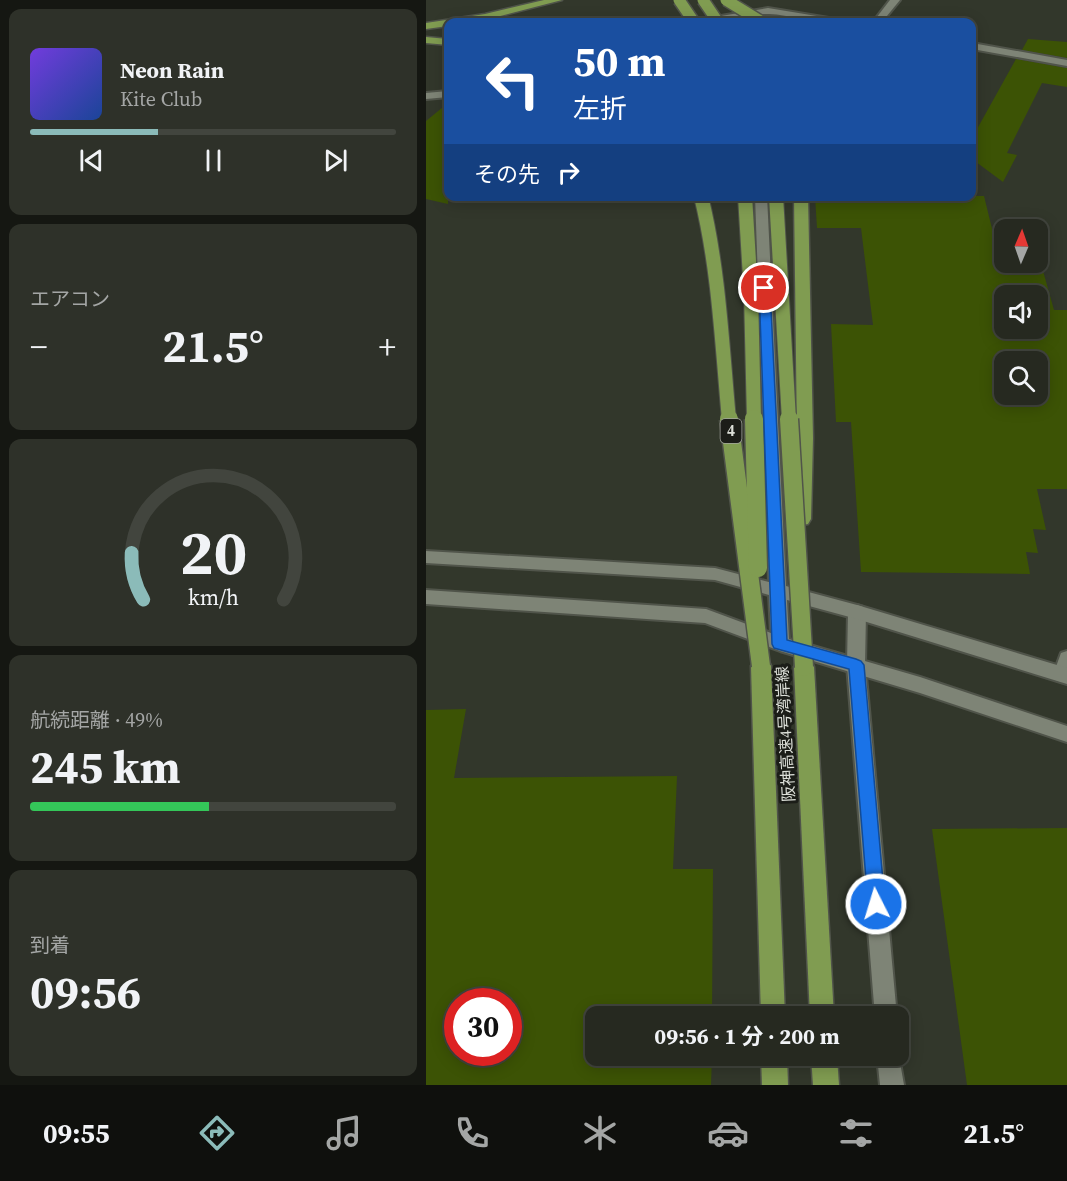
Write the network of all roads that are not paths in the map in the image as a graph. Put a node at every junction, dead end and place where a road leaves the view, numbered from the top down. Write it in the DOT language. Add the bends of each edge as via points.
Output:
graph roads {
  1 [pos="557,0"];
  2 [pos="679,0"];
  3 [pos="703,0"];
  4 [pos="726,0"];
  5 [pos="895,0"];
  6 [pos="495,3"];
  7 [pos="426,15"];
  8 [pos="472,18"];
  9 [pos="691,18"];
  10 [pos="698,18"];
  11 [pos="715,18"];
  12 [pos="726,18"];
  13 [pos="757,18"];
  14 [pos="811,18"];
  15 [pos="880,18"];
  16 [pos="444,23"];
  17 [pos="426,26"];
  18 [pos="426,40"];
  19 [pos="444,42"];
  20 [pos="976,47"];
  21 [pos="426,52"];
  22 [pos="444,53"];
  23 [pos="1067,63"];
  24 [pos="444,94"];
  25 [pos="426,96"];
  26 [pos="702,201"];
  27 [pos="745,201"];
  28 [pos="760,201"];
  29 [pos="777,201"];
  30 [pos="801,201"];
  31 [pos="426,557"];
  32 [pos="799,572"];
  33 [pos="777,590"];
  34 [pos="426,597"];
  35 [pos="856,612"];
  36 [pos="780,644"];
  37 [pos="856,665"];
  38 [pos="761,666"];
  39 [pos="1065,669"];
  40 [pos="1067,734"];
  41 [pos="773,1006"];
  42 [pos="821,1006"];
  43 [pos="885,1006"];
  44 [pos="774,1066"];
  45 [pos="825,1066"];
  46 [pos="890,1066"];
  47 [pos="775,1085"];
  48 [pos="826,1085"];
  49 [pos="892,1085"];
  1 -- 8 [label="highway"];
  2 -- 9 [label="highway, bridge"];
  2 -- 10 [label="street"];
  3 -- 11 [label="highway, bridge"];
  4 -- 13 [label="highway, bridge"];
  5 -- 15 [label="street"];
  6 -- 7 [label="highway"];
  12 -- 14 [label="street" via="768,11"];
  16 -- 17 [label="highway"];
  18 -- 19 [label="highway"];
  20 -- 23 [label="street"];
  21 -- 22 [label="highway"];
  24 -- 25 [label="street"];
  26 -- 38 [label="highway, 4, bridge" via="716,276 731,441"];
  27 -- 38 [label="highway, 阪神高速4号湾岸線 / 4, bridge"];
  28 -- 33 [label="street"];
  29 -- 32 [label="highway, 阪神高速4号湾岸線, bridge"];
  30 -- 32 [label="highway, bridge" via="805,438"];
  31 -- 33 [label="street" via="715,574"];
  32 -- 42 [label="highway, 阪神高速4号湾岸線, bridge"];
  33 -- 35 [label="street"];
  33 -- 36 [label="street"];
  34 -- 36 [label="street" via="706,616"];
  35 -- 37 [label="street"];
  35 -- 39 [label="street"];
  36 -- 37 [label="street"];
  37 -- 40 [label="street"];
  37 -- 43 [label="street"];
  38 -- 41 [label="highway, 阪神高速4号湾岸線 / 4"];
  44 -- 47 [label="highway"];
  45 -- 48 [label="highway"];
  46 -- 49 [label="street"];
}
